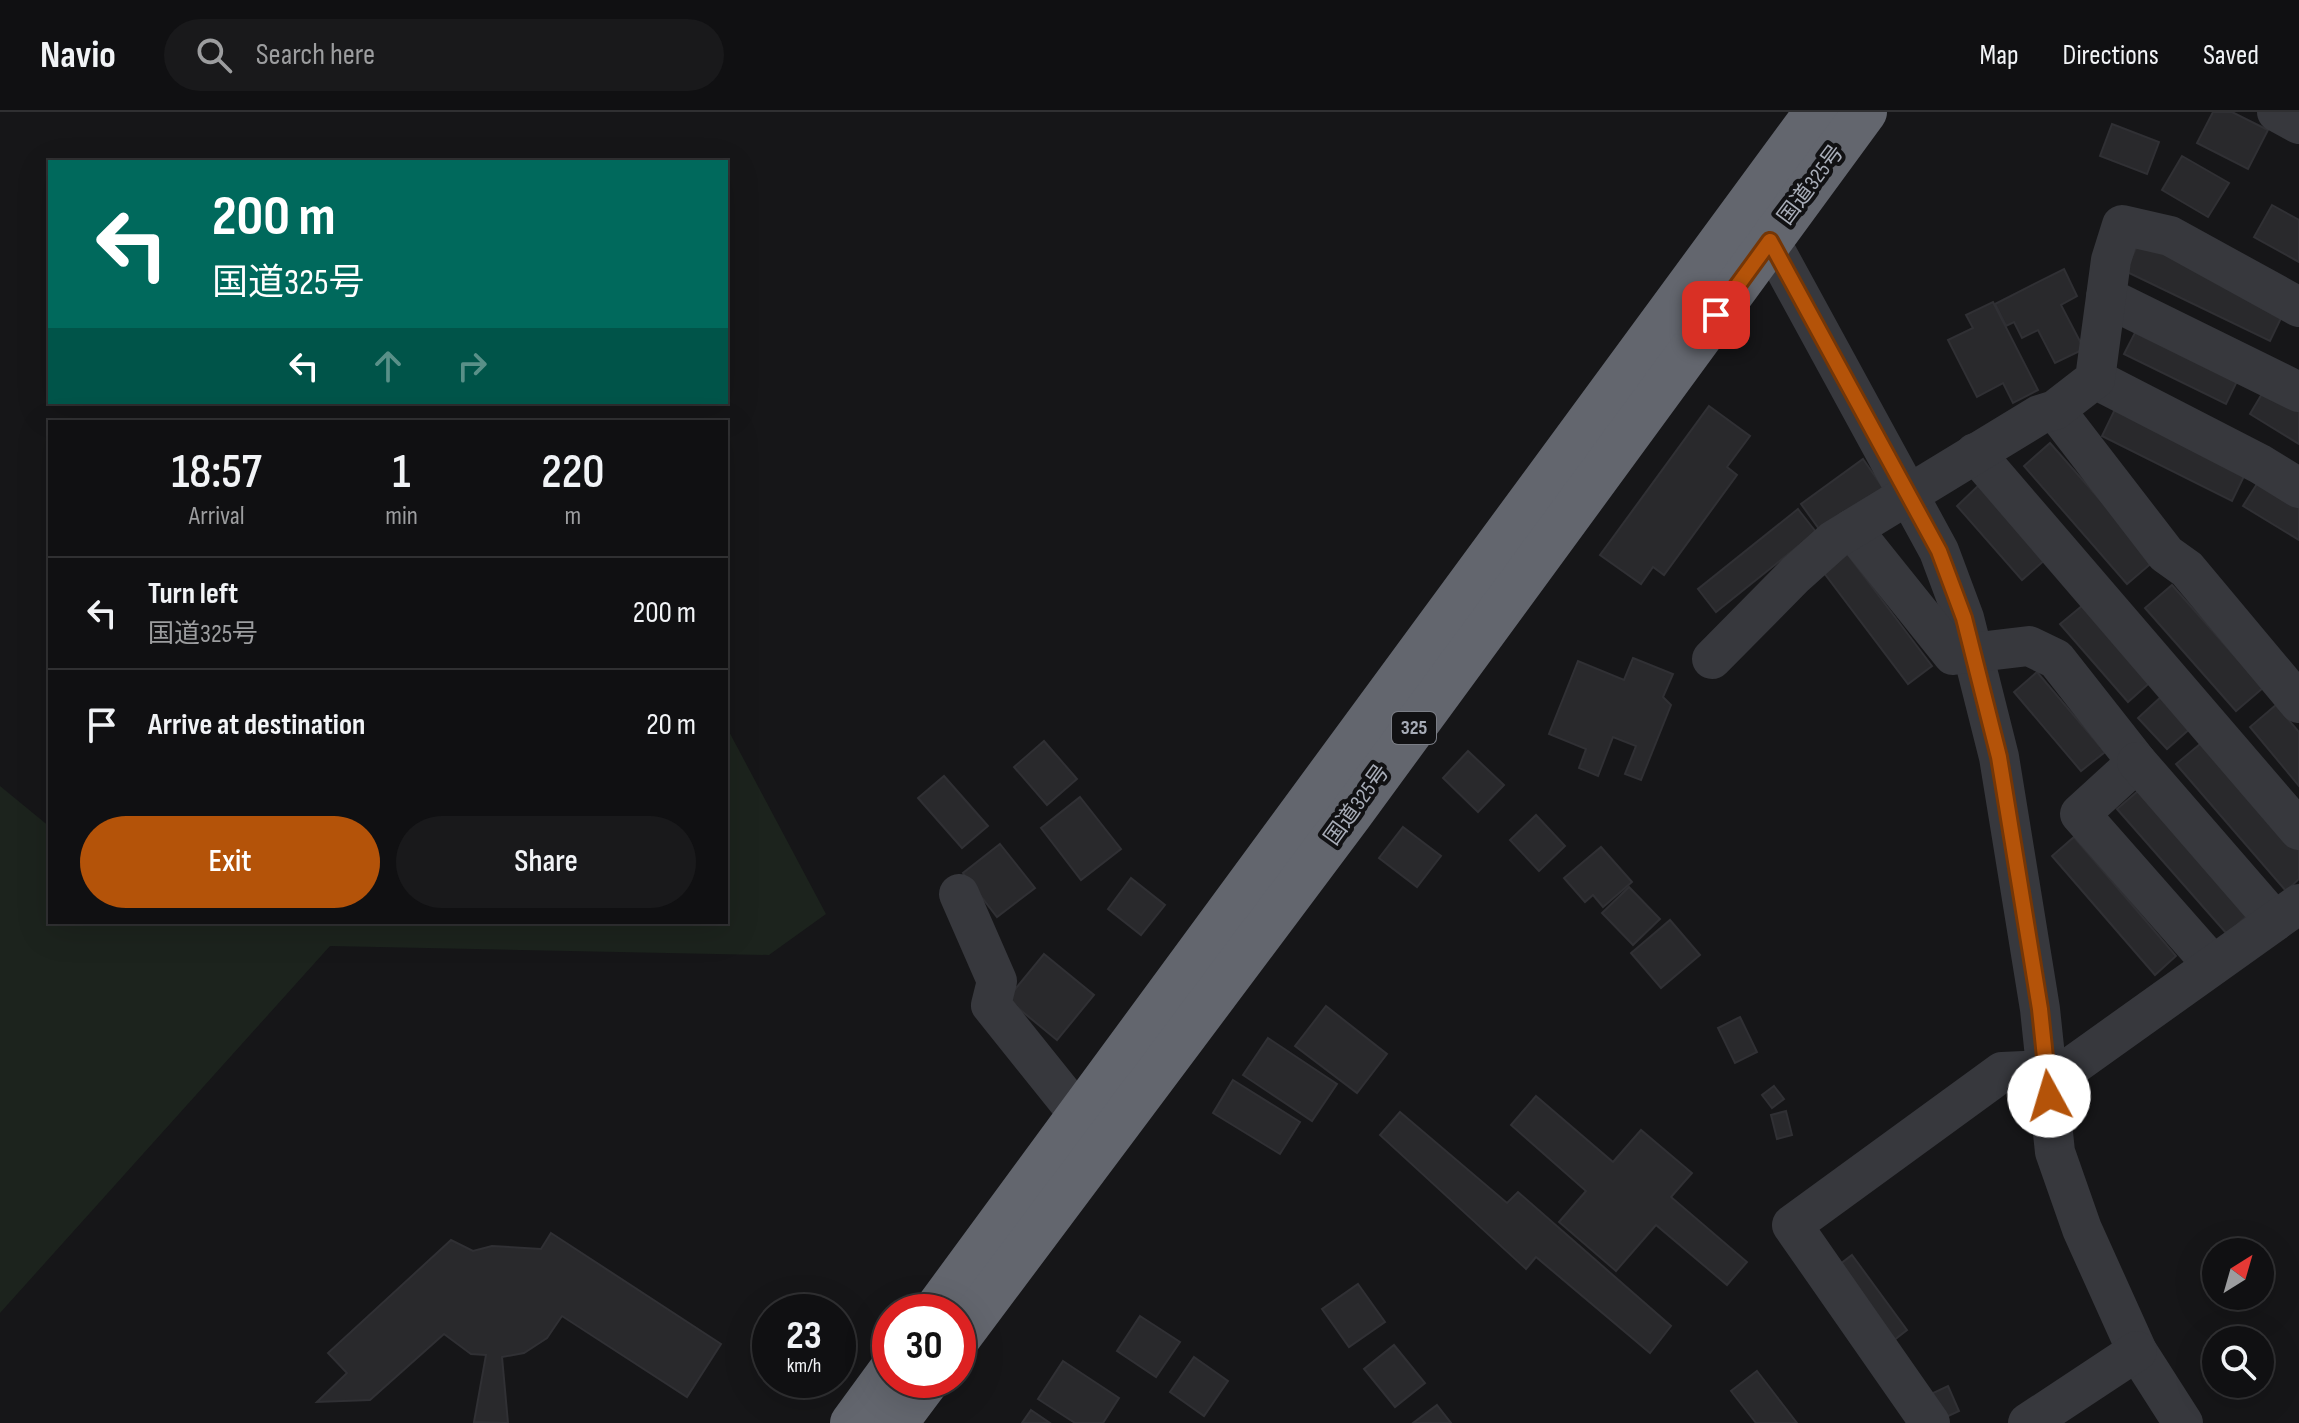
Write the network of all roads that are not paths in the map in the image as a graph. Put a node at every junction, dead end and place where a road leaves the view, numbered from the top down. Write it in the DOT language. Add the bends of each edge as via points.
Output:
graph roads {
  1 [pos="1816,112"];
  2 [pos="1865,112"];
  3 [pos="2277,112"];
  4 [pos="2299,124"];
  5 [pos="1755,226"];
  6 [pos="2106,297"];
  7 [pos="2299,307"];
  8 [pos="2095,379"];
  9 [pos="2299,392"];
  10 [pos="2055,410"];
  11 [pos="1975,453"];
  12 [pos="2299,488"];
  13 [pos="1908,494"];
  14 [pos="1852,529"];
  15 [pos="1973,650"];
  16 [pos="1712,659"];
  17 [pos="2286,659"];
  18 [pos="2299,703"];
  19 [pos="2137,762"];
  20 [pos="2299,830"];
  21 [pos="959,894"];
  22 [pos="2287,912"];
  23 [pos="2213,965"];
  24 [pos="2047,1069"];
  25 [pos="1080,1116"];
  26 [pos="947,1294"];
  27 [pos="976,1315"];
  28 [pos="2137,1351"];
  29 [pos="872,1396"];
  30 [pos="915,1398"];
  31 [pos="852,1423"];
  32 [pos="896,1423"];
  33 [pos="1930,1423"];
  34 [pos="2028,1423"];
  35 [pos="2183,1423"];
  1 -- 5 [label="highway, 国道325号 / 325"];
  2 -- 5 [label="highway, 国道325号 / 325"];
  3 -- 4 [label="street"];
  5 -- 13 [label="street"];
  5 -- 25 [label="highway, 国道325号 / 325"];
  5 -- 27 [label="highway, 国道325号 / 325" via="1351,814"];
  6 -- 7 [label="street" via="2122,225 2170,236"];
  6 -- 8 [label="street"];
  6 -- 9 [label="street"];
  8 -- 10 [label="street"];
  8 -- 12 [label="street"];
  10 -- 11 [label="street"];
  10 -- 17 [label="street" via="2166,554"];
  11 -- 13 [label="street"];
  11 -- 20 [label="street"];
  13 -- 14 [label="street"];
  13 -- 15 [label="street" via="1939,551"];
  14 -- 15 [label="street" via="1953,655"];
  14 -- 16 [label="street" via="1795,575"];
  15 -- 19 [label="street" via="2029,646 2056,659"];
  15 -- 24 [label="street" via="1999,757"];
  17 -- 18 [label="street"];
  19 -- 22 [label="street"];
  19 -- 23 [label="street" via="2080,814"];
  21 -- 25 [label="street" via="997,981 991,1005"];
  22 -- 23 [label="street"];
  23 -- 24 [label="street" via="2068,1069"];
  24 -- 28 [label="street" via="2055,1152 2082,1229"];
  24 -- 33 [label="street" via="2002,1072 1792,1225"];
  25 -- 26 [label="highway, 国道325号 / 325"];
  28 -- 34 [label="street"];
  28 -- 35 [label="street"];
  29 -- 31 [label="highway"];
  30 -- 32 [label="highway"];
}
